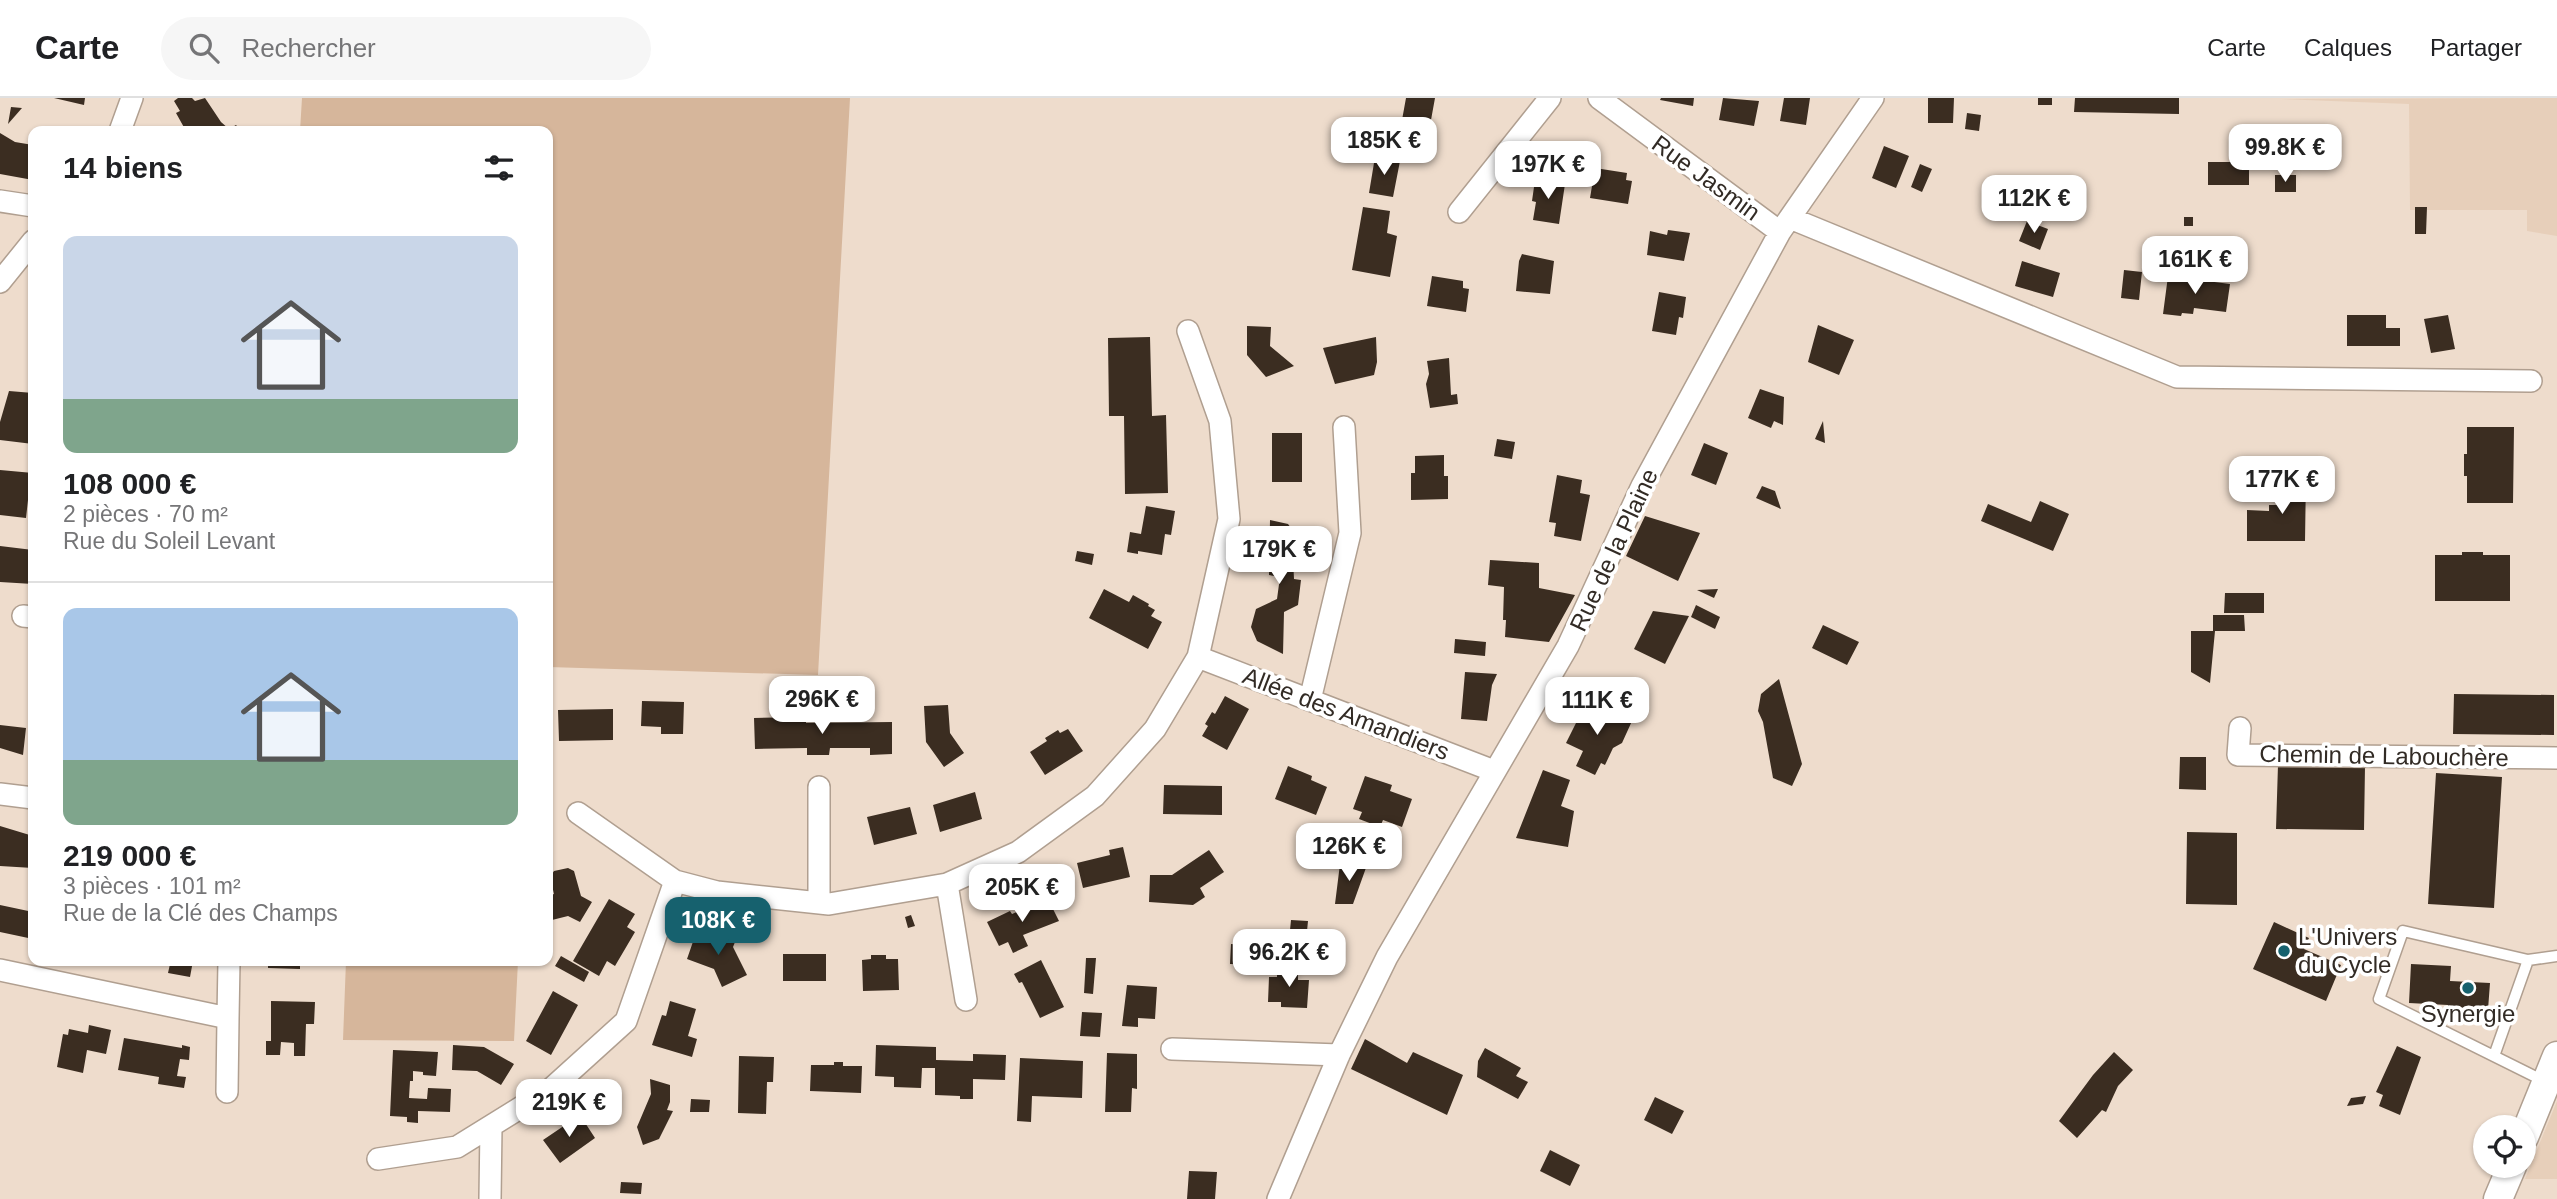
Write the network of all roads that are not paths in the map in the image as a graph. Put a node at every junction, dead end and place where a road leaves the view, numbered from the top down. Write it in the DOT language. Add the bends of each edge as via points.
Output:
graph roads {
  1 [pos="132,98"];
  2 [pos="1550,98"];
  3 [pos="1599,98"];
  4 [pos="1874,98"];
  5 [pos="122,126"];
  6 [pos="0,201"];
  7 [pos="28,205"];
  8 [pos="1459,212"];
  9 [pos="1785,225"];
  10 [pos="28,247"];
  11 [pos="0,282"];
  12 [pos="1188,331"];
  13 [pos="2531,381"];
  14 [pos="1344,427"];
  15 [pos="1198,657"];
  16 [pos="1310,700"];
  17 [pos="2240,728"];
  18 [pos="2557,758"];
  19 [pos="1494,771"];
  20 [pos="819,787"];
  21 [pos="0,794"];
  22 [pos="28,797"];
  23 [pos="578,813"];
  24 [pos="675,881"];
  25 [pos="947,884"];
  26 [pos="819,903"];
  27 [pos="2557,956"];
  28 [pos="2528,960"];
  29 [pos="229,966"];
  30 [pos="0,970"];
  31 [pos="966,1000"];
  32 [pos="228,1018"];
  33 [pos="1172,1049"];
  34 [pos="1339,1055"];
  35 [pos="2494,1056"];
  36 [pos="2557,1056"];
  37 [pos="2546,1082"];
  38 [pos="227,1092"];
  39 [pos="2533,1115"];
  40 [pos="491,1126"];
  41 [pos="378,1159"];
  42 [pos="2507,1178"];
  43 [pos="490,1199"];
  44 [pos="1278,1199"];
  45 [pos="2498,1199"];
  1 -- 5 [label="street"];
  2 -- 8 [label="street"];
  3 -- 9 [label="street, Rue Jasmin"];
  4 -- 9 [label="street, Rue de la Plaine"];
  6 -- 7 [label="street"];
  9 -- 13 [label="street, Rue Jasmin" via="2177,377"];
  9 -- 19 [label="street, Rue de la Plaine" via="1642,486 1568,646"];
  10 -- 11 [label="street"];
  12 -- 15 [label="street" via="1220,421 1229,519"];
  14 -- 16 [label="street" via="1350,533"];
  15 -- 16 [label="street, Allée des Amandiers"];
  15 -- 25 [label="street" via="1154,729 1095,796 1018,852"];
  16 -- 19 [label="street, Allée des Amandiers"];
  17 -- 18 [label="street, Chemin de Labouchère" via="2238,755"];
  19 -- 34 [label="street, Rue de la Plaine" via="1387,957"];
  20 -- 26 [label="street"];
  21 -- 22 [label="street"];
  23 -- 24 [label="street"];
  24 -- 26 [label="street" via="717,892"];
  24 -- 40 [label="street" via="626,1021 552,1088"];
  25 -- 26 [label="street"];
  25 -- 31 [label="street"];
  27 -- 28 [label="lane"];
  28 -- 35 [label="lane"];
  28 -- 35 [label="lane" via="2403,931 2379,999"];
  29 -- 32 [label="street"];
  30 -- 32 [label="street"];
  32 -- 38 [label="street"];
  33 -- 34 [label="street"];
  34 -- 44 [label="street, Rue de la Plaine"];
  35 -- 37 [label="lane"];
  36 -- 37 [label="street"];
  37 -- 39 [label="street"];
  40 -- 41 [label="street" via="457,1147"];
  40 -- 43 [label="street"];
  42 -- 45 [label="street"];
}
